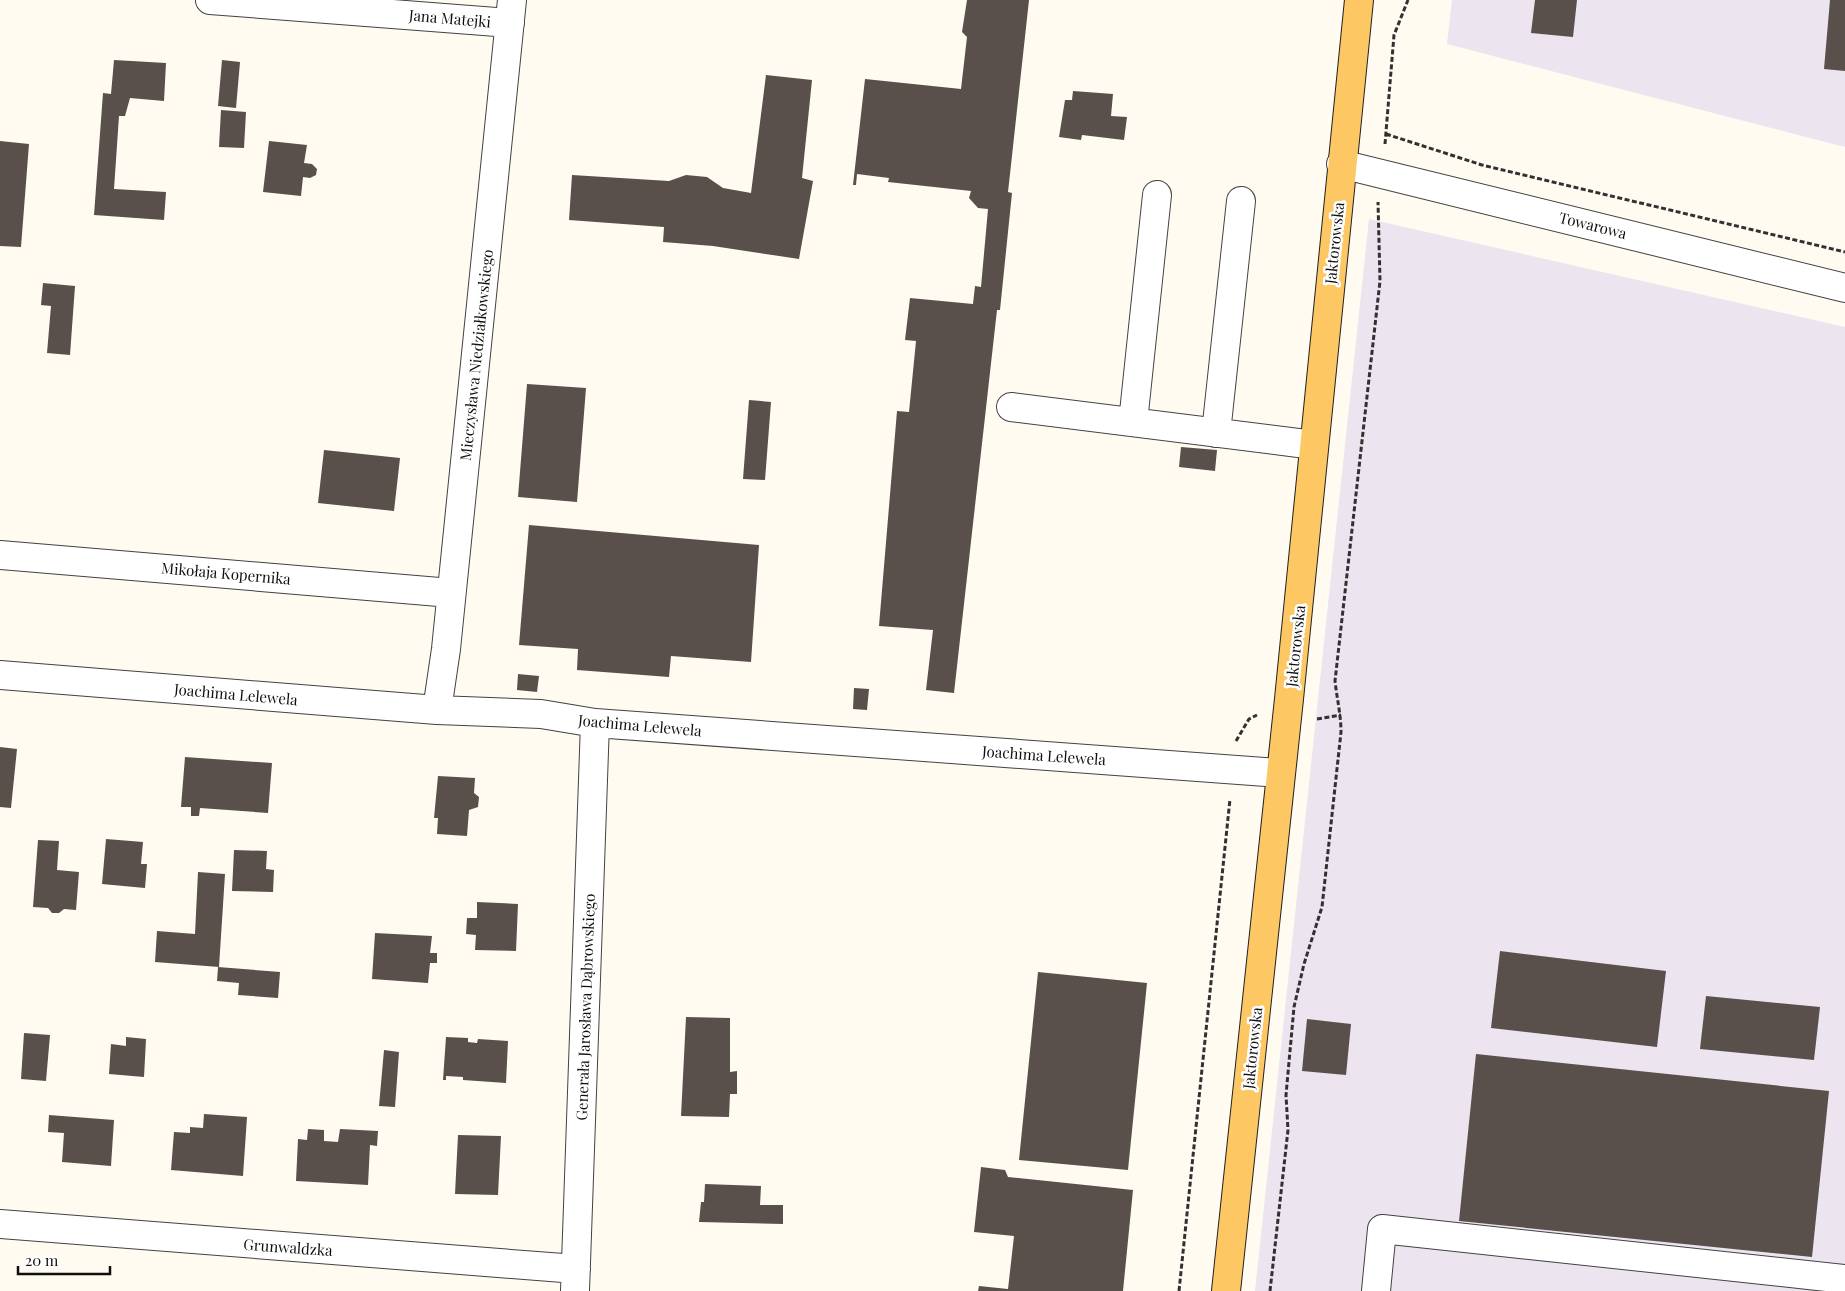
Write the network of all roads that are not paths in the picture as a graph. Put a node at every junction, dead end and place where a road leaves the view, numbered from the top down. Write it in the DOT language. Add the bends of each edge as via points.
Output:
graph roads {
  1 [pos="210,0"];
  2 [pos="1359,0"];
  3 [pos="511,12"];
  4 [pos="1342,164"];
  5 [pos="1157,195"];
  6 [pos="1241,202"];
  7 [pos="1845,288"];
  8 [pos="1011,407"];
  9 [pos="1133,422"];
  10 [pos="1216,432"];
  11 [pos="1314,445"];
  12 [pos="0,555"];
  13 [pos="451,592"];
  14 [pos="0,675"];
  15 [pos="437,710"];
  16 [pos="595,723"];
  17 [pos="1280,773"];
  18 [pos="0,1224"];
  19 [pos="1845,1279"];
  20 [pos="576,1280"];
  21 [pos="1226,1291"];
  22 [pos="1376,1291"];
  1 -- 3 [label="street, Jana Matejki"];
  2 -- 4 [label="main road, Jaktorowska"];
  3 -- 13 [label="street, Mieczysława Niedziałkowskiego"];
  4 -- 7 [label="street, Towarowa"];
  4 -- 11 [label="main road, Jaktorowska"];
  5 -- 9 [label="street"];
  6 -- 10 [label="street"];
  8 -- 9 [label="street"];
  9 -- 10 [label="street"];
  10 -- 11 [label="street"];
  11 -- 17 [label="main road, Jaktorowska"];
  12 -- 13 [label="street, Mikołaja Kopernika"];
  13 -- 15 [label="street, Mieczysława Niedziałkowskiego"];
  14 -- 15 [label="street, Joachima Lelewela"];
  15 -- 16 [label="street, Joachima Lelewela" via="541,714"];
  16 -- 17 [label="street, Joachima Lelewela"];
  16 -- 20 [label="street, Generała Jarosława Dąbrowskiego"];
  17 -- 21 [label="main road, Jaktorowska"];
  18 -- 20 [label="street, Grunwaldzka"];
  19 -- 22 [label="street" via="1382,1229"];
}
